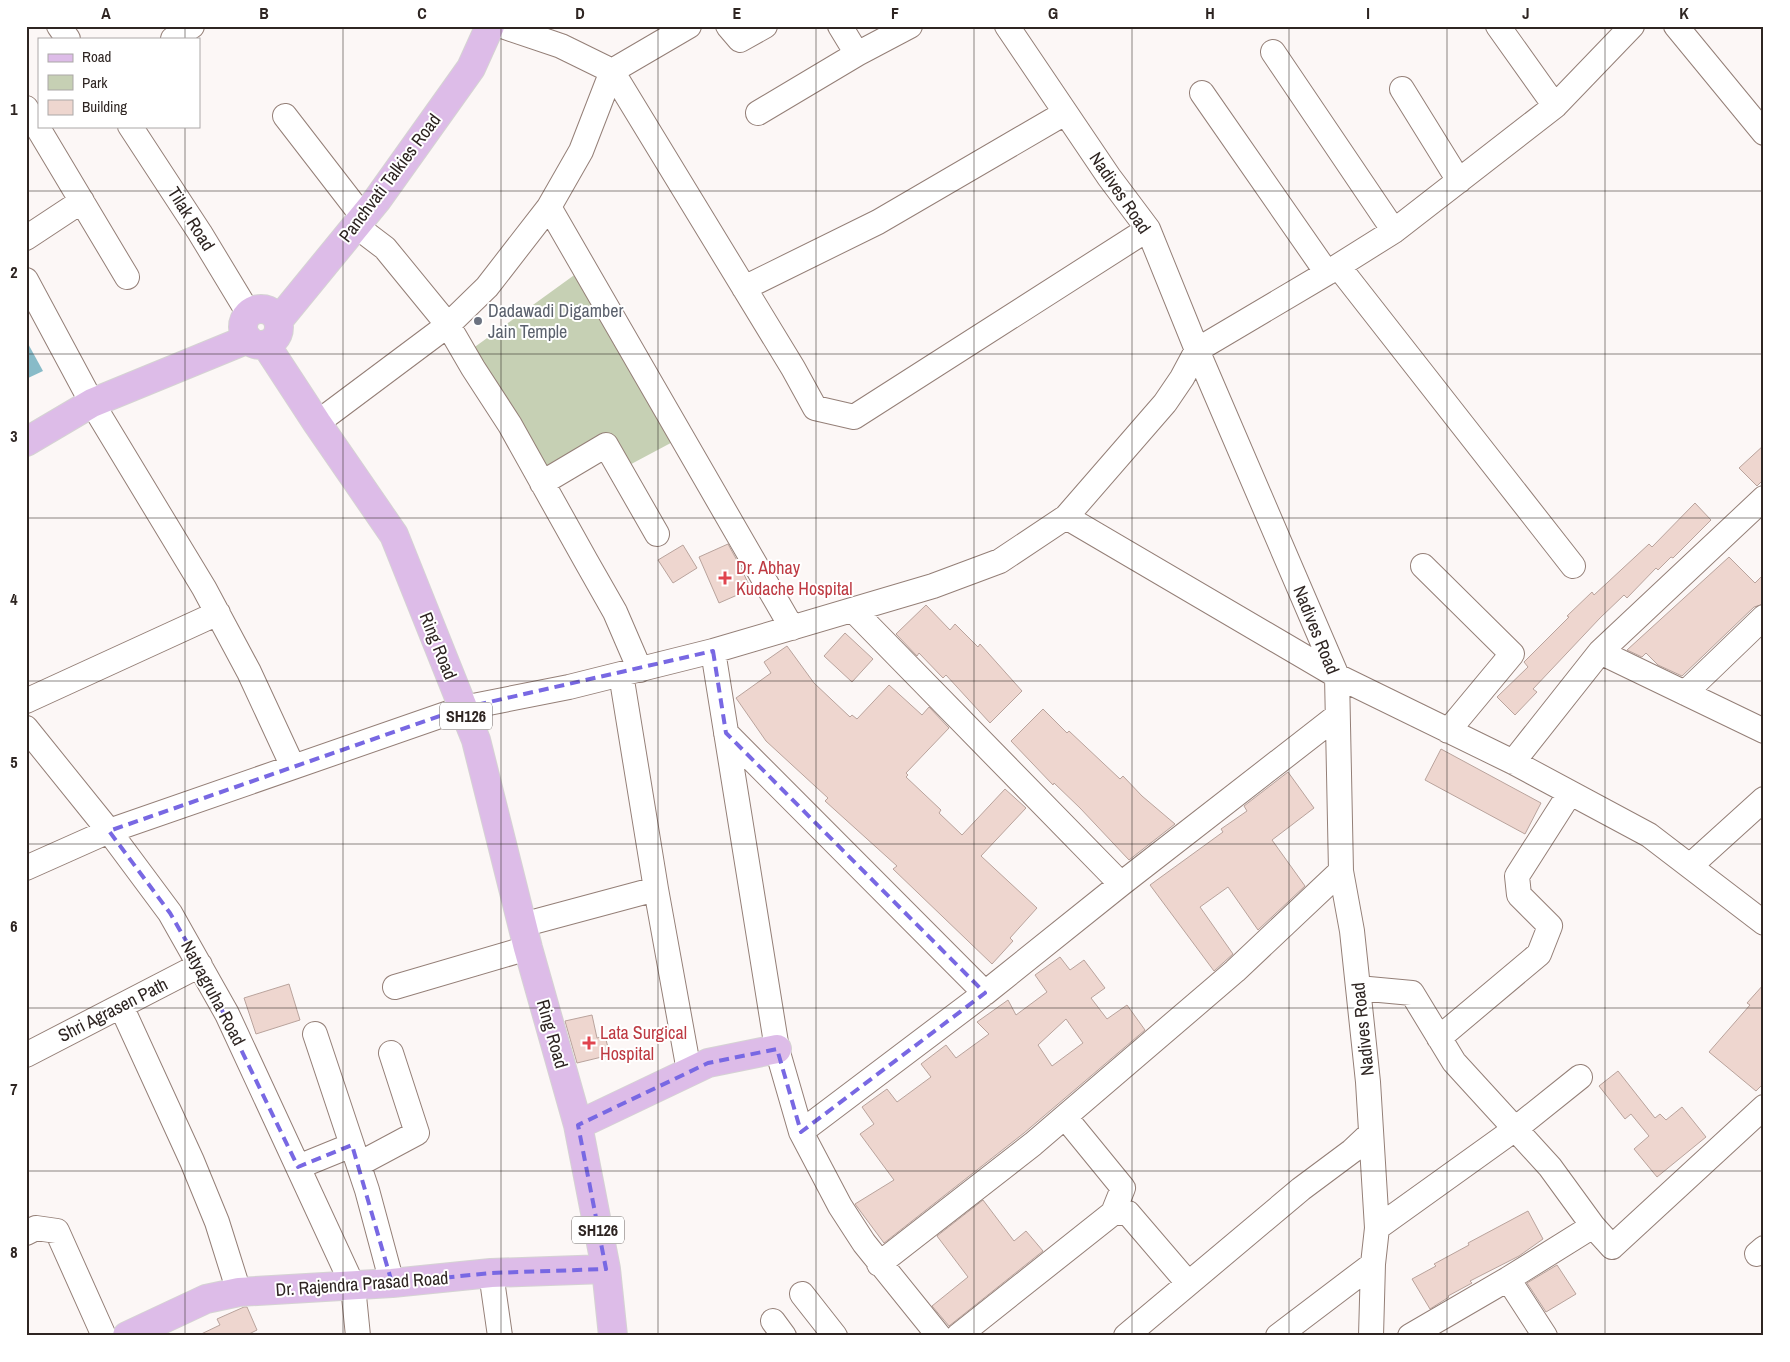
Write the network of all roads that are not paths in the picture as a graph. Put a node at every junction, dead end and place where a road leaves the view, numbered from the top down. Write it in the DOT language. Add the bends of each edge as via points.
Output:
graph roads {
  1 [pos="59,26"];
  2 [pos="161,26"];
  3 [pos="192,26"];
  4 [pos="490,26"];
  5 [pos="502,26"];
  6 [pos="689,26"];
  7 [pos="728,26"];
  8 [pos="764,26"];
  9 [pos="840,26"];
  10 [pos="910,26"];
  11 [pos="1007,26"];
  12 [pos="1498,26"];
  13 [pos="1632,26"];
  14 [pos="1676,26"];
  15 [pos="67,38"];
  16 [pos="170,38"];
  17 [pos="173,38"];
  18 [pos="1273,52"];
  19 [pos="857,54"];
  20 [pos="612,71"];
  21 [pos="1402,89"];
  22 [pos="1202,94"];
  23 [pos="1555,106"];
  24 [pos="26,108"];
  25 [pos="1066,112"];
  26 [pos="758,113"];
  27 [pos="285,116"];
  28 [pos="38,128"];
  29 [pos="38,128"];
  30 [pos="131,128"];
  31 [pos="1764,133"];
  32 [pos="1459,181"];
  33 [pos="82,201"];
  34 [pos="549,207"];
  35 [pos="359,221"];
  36 [pos="1148,229"];
  37 [pos="1394,230"];
  38 [pos="26,238"];
  39 [pos="1332,269"];
  40 [pos="127,277"];
  41 [pos="26,280"];
  42 [pos="744,288"];
  43 [pos="448,325"];
  44 [pos="260,330"];
  45 [pos="1197,350"];
  46 [pos="92,403"];
  47 [pos="317,423"];
  48 [pos="26,442"];
  49 [pos="542,483"];
  50 [pos="1764,498"];
  51 [pos="1066,517"];
  52 [pos="657,534"];
  53 [pos="1424,566"];
  54 [pos="1574,566"];
  55 [pos="854,610"];
  56 [pos="218,613"];
  57 [pos="1764,617"];
  58 [pos="792,628"];
  59 [pos="713,651"];
  60 [pos="1600,652"];
  61 [pos="631,672"];
  62 [pos="1336,676"];
  63 [pos="1685,693"];
  64 [pos="26,701"];
  65 [pos="462,708"];
  66 [pos="1337,716"];
  67 [pos="26,728"];
  68 [pos="1448,731"];
  69 [pos="1764,731"];
  70 [pos="726,733"];
  71 [pos="1513,762"];
  72 [pos="293,767"];
  73 [pos="1570,793"];
  74 [pos="1764,799"];
  75 [pos="109,831"];
  76 [pos="1690,866"];
  77 [pos="26,868"];
  78 [pos="1341,871"];
  79 [pos="1121,884"];
  80 [pos="656,888"];
  81 [pos="1764,923"];
  82 [pos="525,936"];
  83 [pos="200,966"];
  84 [pos="395,987"];
  85 [pos="1358,988"];
  86 [pos="985,993"];
  87 [pos="121,1006"];
  88 [pos="315,1034"];
  89 [pos="1439,1038"];
  90 [pos="776,1049"];
  91 [pos="391,1053"];
  92 [pos="26,1056"];
  93 [pos="689,1071"];
  94 [pos="1580,1077"];
  95 [pos="1764,1107"];
  96 [pos="1065,1117"];
  97 [pos="578,1124"];
  98 [pos="1515,1130"];
  99 [pos="801,1132"];
  100 [pos="1370,1134"];
  101 [pos="356,1154"];
  102 [pos="298,1167"];
  103 [pos="1113,1213"];
  104 [pos="1593,1226"];
  105 [pos="1377,1228"];
  106 [pos="26,1233"];
  107 [pos="879,1264"];
  108 [pos="1373,1264"];
  109 [pos="606,1268"];
  110 [pos="491,1273"];
  111 [pos="1508,1279"];
  112 [pos="1188,1283"];
  113 [pos="392,1284"];
  114 [pos="353,1286"];
  115 [pos="240,1292"];
  116 [pos="802,1294"];
  117 [pos="104,1336"];
  118 [pos="127,1336"];
  119 [pos="358,1336"];
  120 [pos="500,1336"];
  121 [pos="613,1336"];
  122 [pos="835,1336"];
  123 [pos="939,1336"];
  124 [pos="958,1336"];
  125 [pos="1126,1336"];
  126 [pos="1278,1336"];
  127 [pos="1372,1336"];
  128 [pos="1410,1336"];
  129 [pos="1545,1336"];
  1 -- 15 [label="street"];
  2 -- 16 [label="street"];
  3 -- 17 [label="street"];
  4 -- 35 [label="main road, Panchvati Talkies Road" via="471,68"];
  5 -- 20 [label="street" via="562,46"];
  6 -- 20 [label="street"];
  7 -- 8 [label="street" via="740,40"];
  9 -- 19 [label="street"];
  10 -- 19 [label="street"];
  11 -- 25 [label="street, Nadives Road"];
  12 -- 23 [label="street"];
  13 -- 23 [label="street"];
  14 -- 31 [label="street"];
  18 -- 37 [label="street"];
  19 -- 26 [label="street"];
  20 -- 34 [label="street" via="581,151"];
  20 -- 42 [label="street"];
  21 -- 32 [label="street"];
  22 -- 39 [label="street"];
  23 -- 32 [label="street"];
  24 -- 29 [label="street"];
  25 -- 36 [label="street, Nadives Road"];
  25 -- 42 [label="street" via="878,222"];
  27 -- 35 [label="street"];
  28 -- 33 [label="street"];
  30 -- 44 [label="street, Tilak Road"];
  32 -- 37 [label="street"];
  33 -- 38 [label="street"];
  33 -- 40 [label="street"];
  34 -- 43 [label="street" via="487,287"];
  34 -- 58 [label="street"];
  35 -- 43 [label="street"];
  35 -- 44 [label="main road, Panchvati Talkies Road"];
  36 -- 42 [label="street" via="854,418 814,408"];
  36 -- 45 [label="street, Nadives Road"];
  37 -- 39 [label="street"];
  39 -- 45 [label="street"];
  39 -- 54 [label="street"];
  41 -- 46 [label="street"];
  43 -- 47 [label="street"];
  43 -- 49 [label="street"];
  44 -- 46 [label="main road"];
  44 -- 47 [label="main road, Ring Road / SH126"];
  45 -- 51 [label="street" via="1165,403"];
  45 -- 62 [label="street, Nadives Road"];
  46 -- 48 [label="main road"];
  46 -- 56 [label="street"];
  47 -- 65 [label="main road, Ring Road / SH126" via="394,535"];
  49 -- 52 [label="street" via="606,445"];
  49 -- 61 [label="street" via="615,612"];
  50 -- 60 [label="street"];
  51 -- 55 [label="street" via="1000,561"];
  51 -- 62 [label="street"];
  53 -- 68 [label="street" via="1512,654"];
  55 -- 58 [label="street"];
  55 -- 79 [label="street"];
  56 -- 64 [label="street"];
  56 -- 72 [label="street"];
  57 -- 63 [label="street"];
  58 -- 59 [label="street"];
  59 -- 61 [label="street"];
  59 -- 70 [label="street"];
  60 -- 63 [label="street"];
  60 -- 71 [label="street"];
  61 -- 65 [label="street"];
  61 -- 80 [label="street"];
  62 -- 66 [label="street, Nadives Road"];
  62 -- 68 [label="street"];
  63 -- 69 [label="street"];
  65 -- 72 [label="street"];
  65 -- 82 [label="main road, Ring Road / SH126" via="476,740"];
  66 -- 78 [label="street, Nadives Road"];
  66 -- 79 [label="street"];
  67 -- 75 [label="street, Natyagruha Road"];
  68 -- 71 [label="street"];
  70 -- 86 [label="street"];
  70 -- 90 [label="street"];
  71 -- 73 [label="street"];
  72 -- 75 [label="street"];
  73 -- 76 [label="street" via="1649,835"];
  73 -- 89 [label="street" via="1517,876 1519,895 1550,926 1539,954"];
  74 -- 76 [label="street"];
  75 -- 77 [label="street"];
  75 -- 83 [label="street, Natyagruha Road" via="170,913"];
  76 -- 81 [label="street"];
  78 -- 85 [label="street, Nadives Road"];
  78 -- 96 [label="street" via="1235,971"];
  79 -- 86 [label="street"];
  80 -- 82 [label="street"];
  80 -- 93 [label="street"];
  82 -- 84 [label="street"];
  82 -- 97 [label="main road, Ring Road / SH126"];
  83 -- 87 [label="street, Shri Agrasen Path"];
  83 -- 102 [label="street, Natyagruha Road" via="227,1014"];
  85 -- 89 [label="street" via="1412,993"];
  85 -- 100 [label="street, Nadives Road"];
  86 -- 99 [label="street"];
  87 -- 92 [label="street, Shri Agrasen Path"];
  87 -- 115 [label="street" via="192,1161"];
  88 -- 101 [label="street"];
  89 -- 98 [label="street" via="1454,1062"];
  90 -- 93 [label="main road" via="708,1063"];
  90 -- 99 [label="street"];
  91 -- 101 [label="street" via="417,1133"];
  93 -- 97 [label="main road"];
  94 -- 98 [label="street"];
  95 -- 104 [label="street" via="1612,1247"];
  96 -- 103 [label="street" via="1123,1188"];
  96 -- 107 [label="street"];
  97 -- 109 [label="main road, SH126"];
  98 -- 104 [label="street" via="1550,1167"];
  98 -- 105 [label="street"];
  99 -- 107 [label="street" via="840,1206"];
  100 -- 105 [label="street, Nadives Road"];
  100 -- 112 [label="street"];
  101 -- 102 [label="street"];
  101 -- 113 [label="street"];
  102 -- 114 [label="street, Natyagruha Road"];
  103 -- 112 [label="street" via="1128,1213"];
  103 -- 124 [label="street"];
  104 -- 111 [label="street"];
  105 -- 108 [label="street, Nadives Road"];
  106 -- 117 [label="street" via="36,1228 57,1231"];
  107 -- 123 [label="street"];
  108 -- 126 [label="street"];
  108 -- 127 [label="street, Nadives Road"];
  109 -- 110 [label="main road, Dr. Rajendra Prasad Road"];
  109 -- 121 [label="main road, SH126"];
  110 -- 113 [label="main road, Dr. Rajendra Prasad Road"];
  110 -- 120 [label="street"];
  111 -- 128 [label="street"];
  111 -- 129 [label="street"];
  112 -- 125 [label="street"];
  113 -- 114 [label="main road, Dr. Rajendra Prasad Road"];
  114 -- 115 [label="main road, Dr. Rajendra Prasad Road"];
  114 -- 119 [label="street, Natyagruha Road"];
  115 -- 118 [label="main road, Dr. Rajendra Prasad Road" via="206,1299"];
  116 -- 122 [label="street"];
}
